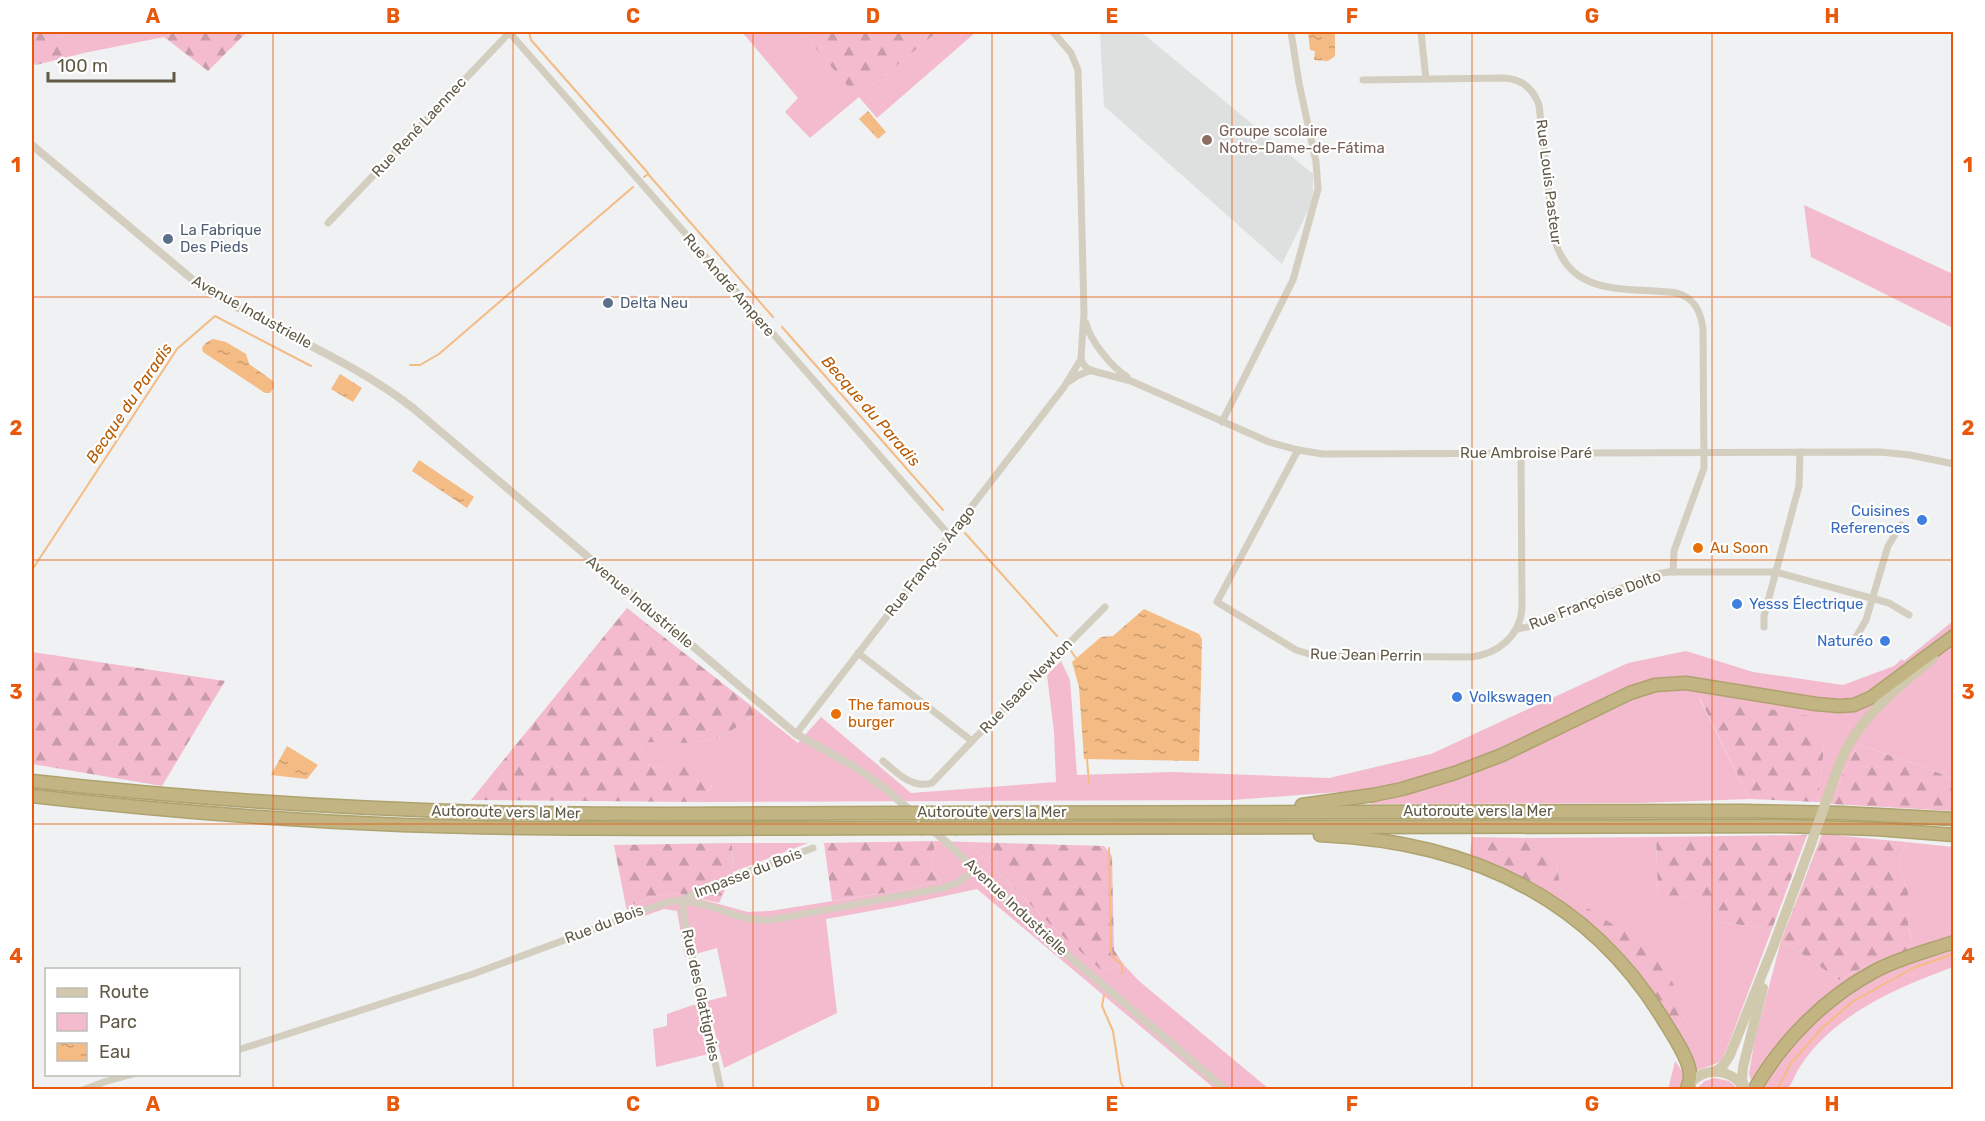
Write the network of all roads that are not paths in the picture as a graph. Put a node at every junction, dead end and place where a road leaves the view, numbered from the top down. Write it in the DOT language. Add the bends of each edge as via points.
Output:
graph roads {
  1 [pos="509,32"];
  2 [pos="1053,32"];
  3 [pos="1291,32"];
  4 [pos="1421,32"];
  5 [pos="1426,79"];
  6 [pos="1362,80"];
  7 [pos="32,145"];
  8 [pos="328,223"];
  9 [pos="1084,313"];
  10 [pos="1102,351"];
  11 [pos="1082,356"];
  12 [pos="1093,370"];
  13 [pos="1131,381"];
  14 [pos="1064,387"];
  15 [pos="1222,422"];
  16 [pos="1298,450"];
  17 [pos="1704,452"];
  18 [pos="1800,452"];
  19 [pos="1521,453"];
  20 [pos="1935,460"];
  21 [pos="1953,464"];
  22 [pos="1953,469"];
  23 [pos="1901,525"];
  24 [pos="950,536"];
  25 [pos="1673,572"];
  26 [pos="1776,572"];
  27 [pos="1873,598"];
  28 [pos="1105,607"];
  29 [pos="1909,615"];
  30 [pos="1764,627"];
  31 [pos="1517,629"];
  32 [pos="1953,639"];
  33 [pos="1852,644"];
  34 [pos="858,653"];
  35 [pos="796,734"];
  36 [pos="972,741"];
  37 [pos="883,761"];
  38 [pos="32,781"];
  39 [pos="32,796"];
  40 [pos="1236,812"];
  41 [pos="1953,819"];
  42 [pos="1293,827"];
  43 [pos="1953,835"];
  44 [pos="813,848"];
  45 [pos="975,869"];
  46 [pos="683,900"];
  47 [pos="1953,942"];
  48 [pos="1773,947"];
  49 [pos="240,1049"];
  50 [pos="1716,1071"];
  51 [pos="125,1076"];
  52 [pos="83,1089"];
  53 [pos="721,1089"];
  54 [pos="1226,1089"];
  55 [pos="1687,1089"];
  56 [pos="1748,1089"];
  1 -- 8 [label="street, Rue René Laennec"];
  1 -- 24 [label="street, Rue André Ampere"];
  2 -- 9 [label="street, Rue François Arago" via="1071,53 1078,70"];
  3 -- 15 [label="street" via="1318,189 1293,280"];
  4 -- 5 [label="street"];
  5 -- 6 [label="street, Rue Louis Pasteur"];
  5 -- 17 [label="street, Rue Louis Pasteur" via="1511,78 1527,86 1539,105 1554,237 1565,264 1592,284 1677,293 1695,303 1703,330"];
  7 -- 35 [label="street, Avenue Industrielle" via="199,285 365,375 405,402"];
  9 -- 10 [label="street, Rue François Arago" via="1089,334"];
  9 -- 11 [label="street, Rue François Arago"];
  10 -- 11 [label="street" via="1089,347"];
  10 -- 12 [label="street" via="1104,363"];
  10 -- 13 [label="street, Rue Ambroise Paré"];
  11 -- 12 [label="street" via="1084,366"];
  11 -- 14 [label="street, Rue François Arago"];
  12 -- 13 [label="street, Rue Ambroise Paré"];
  12 -- 14 [label="street, Rue François Arago"];
  13 -- 15 [label="street, Rue Ambroise Paré"];
  14 -- 24 [label="street, Rue François Arago"];
  15 -- 16 [label="street, Rue Ambroise Paré"];
  16 -- 19 [label="street, Rue Ambroise Paré" via="1338,455"];
  16 -- 31 [label="street, Rue Jean Perrin" via="1217,602 1311,656 1476,656 1501,646"];
  17 -- 18 [label="street, Rue Ambroise Paré"];
  17 -- 19 [label="street, Rue Ambroise Paré"];
  17 -- 25 [label="street, Rue Louis Pasteur" via="1703,472 1674,551"];
  18 -- 20 [label="street, Rue Ambroise Paré" via="1880,452"];
  18 -- 26 [label="street" via="1800,481"];
  19 -- 31 [label="street" via="1522,608"];
  20 -- 21 [label="street, Rue Ambroise Paré"];
  20 -- 22 [label="street, Rue Ambroise Paré"];
  23 -- 27 [label="street" via="1888,546"];
  24 -- 34 [label="street, Rue François Arago"];
  25 -- 26 [label="street, Rue Françoise Dolto"];
  25 -- 31 [label="street, Rue Françoise Dolto" via="1657,574 1533,626"];
  26 -- 27 [label="street, Rue Françoise Dolto"];
  26 -- 30 [label="street"];
  27 -- 29 [label="street, Rue Françoise Dolto"];
  27 -- 33 [label="street" via="1864,625"];
  28 -- 36 [label="street, Rue Isaac Newton"];
  32 -- 40 [label="highway" via="1872,697 1854,705 1816,704 1697,684 1655,685 1480,764 1431,781 1350,799"];
  32 -- 48 [label="main road, bridge" via="1858,729 1842,757"];
  34 -- 35 [label="street, Rue François Arago"];
  34 -- 36 [label="street, Rue Isaac Newton"];
  35 -- 45 [label="street, Avenue Industrielle" via="878,783"];
  36 -- 37 [label="street" via="932,783 924,785 900,776"];
  38 -- 40 [label="highway, bridge" via="224,800 452,811"];
  39 -- 42 [label="highway, Autoroute vers la Mer, bridge" via="402,825"];
  40 -- 41 [label="highway" via="1778,811"];
  42 -- 43 [label="highway, Autoroute vers la Mer" via="1773,826"];
  42 -- 55 [label="highway" via="1307,834 1389,841 1465,860 1510,878 1565,911 1613,952 1656,1007 1688,1064 1691,1075"];
  44 -- 46 [label="street, Impasse du Bois" via="704,888"];
  45 -- 46 [label="street, Rue du Bois" via="959,882 943,888 771,920 744,918"];
  45 -- 54 [label="street, Avenue Industrielle" via="1056,945"];
  46 -- 49 [label="street, Rue du Bois" via="654,905 473,974"];
  46 -- 53 [label="street, Rue des Glattignies"];
  47 -- 56 [label="highway" via="1876,970 1835,997 1782,1048"];
  48 -- 50 [label="main road" via="1730,1055"];
  48 -- 56 [label="main road" via="1743,1067"];
  50 -- 55 [label="main road" via="1697,1078"];
  50 -- 56 [label="main road" via="1734,1077"];
  51 -- 52 [label="street"];
}
